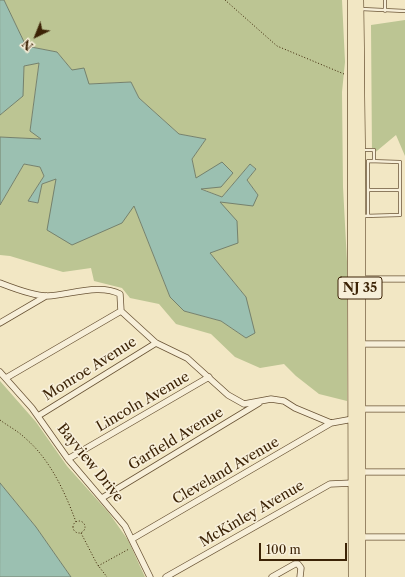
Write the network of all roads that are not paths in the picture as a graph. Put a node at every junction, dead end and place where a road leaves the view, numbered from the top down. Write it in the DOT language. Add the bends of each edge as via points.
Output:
graph roads {
  1 [pos="352,0"];
  2 [pos="385,0"];
  3 [pos="359,5"];
  4 [pos="385,11"];
  5 [pos="405,11"];
  6 [pos="360,150"];
  7 [pos="364,161"];
  8 [pos="374,161"];
  9 [pos="364,190"];
  10 [pos="399,190"];
  11 [pos="365,216"];
  12 [pos="360,279"];
  13 [pos="405,279"];
  14 [pos="0,282"];
  15 [pos="46,296"];
  16 [pos="121,311"];
  17 [pos="0,322"];
  18 [pos="156,344"];
  19 [pos="361,344"];
  20 [pos="405,344"];
  21 [pos="0,372"];
  22 [pos="209,377"];
  23 [pos="6,378"];
  24 [pos="262,401"];
  25 [pos="360,409"];
  26 [pos="405,409"];
  27 [pos="38,416"];
  28 [pos="352,419"];
  29 [pos="331,423"];
  30 [pos="68,459"];
  31 [pos="360,472"];
  32 [pos="405,472"];
  33 [pos="353,483"];
  34 [pos="102,498"];
  35 [pos="405,537"];
  36 [pos="361,538"];
  37 [pos="132,539"];
  38 [pos="150,577"];
  39 [pos="166,577"];
  40 [pos="272,577"];
  41 [pos="300,577"];
  42 [pos="354,577"];
  43 [pos="361,577"];
  1 -- 28 [label="highway, NJ 35"];
  2 -- 4 [label="lane"];
  3 -- 4 [label="lane"];
  3 -- 6 [label="highway, NJ 35"];
  4 -- 5 [label="lane"];
  6 -- 7 [label="highway, NJ 35"];
  6 -- 8 [label="lane" via="374,150"];
  7 -- 8 [label="lane"];
  7 -- 9 [label="highway, NJ 35"];
  8 -- 10 [label="lane" via="400,162"];
  9 -- 10 [label="lane"];
  9 -- 11 [label="highway, NJ 35"];
  10 -- 11 [label="lane" via="400,215"];
  11 -- 12 [label="highway, NJ 35"];
  12 -- 13 [label="street"];
  12 -- 19 [label="highway, NJ 35"];
  14 -- 15 [label="street"];
  15 -- 16 [label="street" via="110,289 120,294"];
  15 -- 17 [label="street"];
  16 -- 18 [label="street"];
  16 -- 23 [label="street"];
  18 -- 22 [label="street" via="187,358"];
  18 -- 27 [label="street, Monroe Avenue"];
  19 -- 20 [label="street"];
  19 -- 25 [label="highway, NJ 35"];
  21 -- 23 [label="street, Bayview Drive"];
  22 -- 24 [label="street" via="228,395 244,404"];
  22 -- 30 [label="street, Lincoln Avenue"];
  23 -- 27 [label="street, Bayview Drive"];
  24 -- 29 [label="street" via="284,401"];
  24 -- 34 [label="street, Garfield Avenue"];
  25 -- 26 [label="street"];
  25 -- 31 [label="highway, NJ 35"];
  27 -- 30 [label="street, Bayview Drive"];
  28 -- 29 [label="street"];
  28 -- 33 [label="highway, NJ 35"];
  29 -- 37 [label="street, Cleveland Avenue"];
  30 -- 34 [label="street, Bayview Drive"];
  31 -- 32 [label="street"];
  31 -- 36 [label="highway, NJ 35"];
  33 -- 39 [label="street, McKinley Avenue" via="330,484"];
  33 -- 42 [label="highway, NJ 35"];
  34 -- 37 [label="street, Bayview Drive" via="125,526"];
  35 -- 36 [label="street"];
  36 -- 43 [label="highway, NJ 35"];
  37 -- 38 [label="street, Bayview Drive"];
  40 -- 41 [label="street" via="295,564 300,568"];
}
